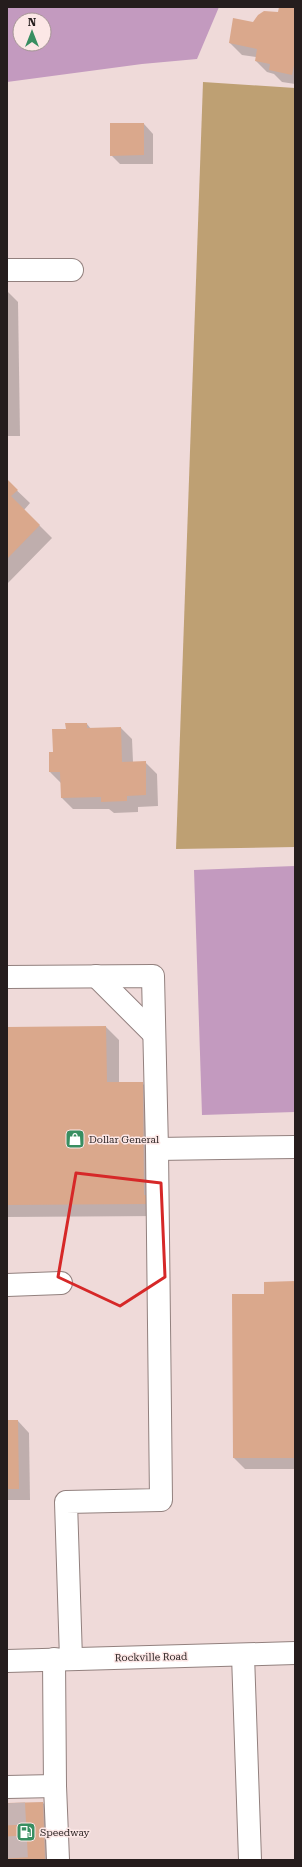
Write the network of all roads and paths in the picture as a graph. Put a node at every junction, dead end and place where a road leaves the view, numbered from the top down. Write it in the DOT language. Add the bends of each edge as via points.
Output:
graph roads {
  1 [pos="7,270"];
  2 [pos="72,270"];
  3 [pos="96,976"];
  4 [pos="7,977"];
  5 [pos="154,1034"];
  6 [pos="295,1147"];
  7 [pos="157,1149"];
  8 [pos="61,1283"];
  9 [pos="7,1286"];
  10 [pos="295,1652"];
  11 [pos="243,1655"];
  12 [pos="62,1659"];
  13 [pos="7,1661"];
  14 [pos="55,1786"];
  15 [pos="12,1792"];
  16 [pos="58,1860"];
  17 [pos="250,1860"];
  1 -- 2 [label="main road"];
  3 -- 4 [label="main road"];
  3 -- 5 [label="main road"];
  3 -- 5 [label="main road" via="153,976"];
  5 -- 7 [label="main road"];
  6 -- 7 [label="main road"];
  7 -- 12 [label="main road" via="161,1500 66,1502"];
  8 -- 9 [label="main road"];
  10 -- 11 [label="main road, Rockville Road"];
  11 -- 12 [label="main road, Rockville Road"];
  11 -- 17 [label="main road"];
  12 -- 13 [label="main road, Rockville Road"];
  12 -- 14 [label="main road"];
  14 -- 15 [label="main road"];
  14 -- 16 [label="main road"];
}
